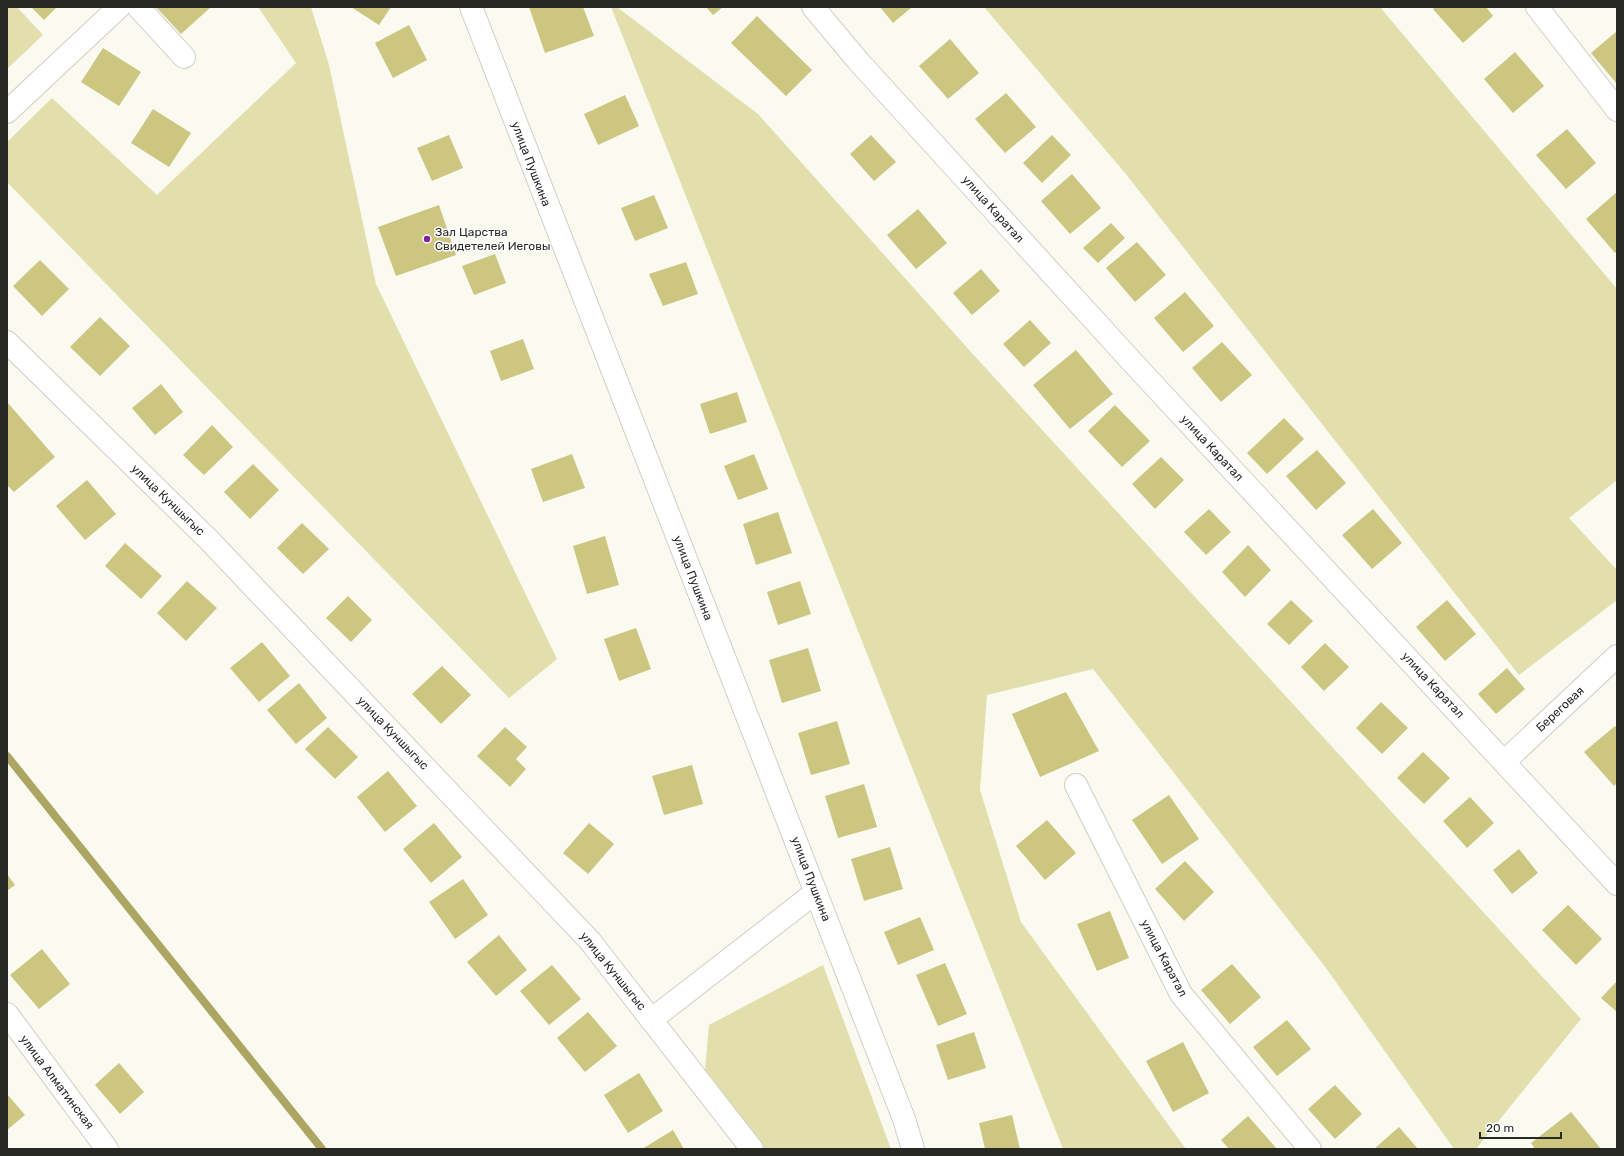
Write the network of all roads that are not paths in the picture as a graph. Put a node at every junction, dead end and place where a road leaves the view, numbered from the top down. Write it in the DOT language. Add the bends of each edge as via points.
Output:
graph roads {
  1 [pos="119,7"];
  2 [pos="138,7"];
  3 [pos="471,7"];
  4 [pos="813,7"];
  5 [pos="1537,7"];
  6 [pos="184,57"];
  7 [pos="1617,110"];
  8 [pos="7,112"];
  9 [pos="7,342"];
  10 [pos="1617,656"];
  11 [pos="1504,762"];
  12 [pos="1076,785"];
  13 [pos="1617,884"];
  14 [pos="816,892"];
  15 [pos="7,1014"];
  16 [pos="651,1020"];
  17 [pos="107,1149"];
  18 [pos="752,1149"];
  19 [pos="913,1149"];
  20 [pos="1310,1149"];
  1 -- 8 [label="street"];
  2 -- 6 [label="street"];
  3 -- 14 [label="street, улица Пушкина"];
  4 -- 11 [label="street, улица Каратал" via="859,62 1135,365"];
  5 -- 7 [label="street"];
  9 -- 16 [label="street, улица Куншыгыс" via="209,540 580,929"];
  10 -- 11 [label="street, Береговая"];
  11 -- 13 [label="street, улица Каратал"];
  12 -- 20 [label="street, улица Каратал" via="1181,994"];
  14 -- 16 [label="street"];
  14 -- 19 [label="street, улица Пушкина" via="904,1119"];
  15 -- 17 [label="street, улица Алматинская"];
  16 -- 18 [label="street, улица Куншыгыс"];
}
